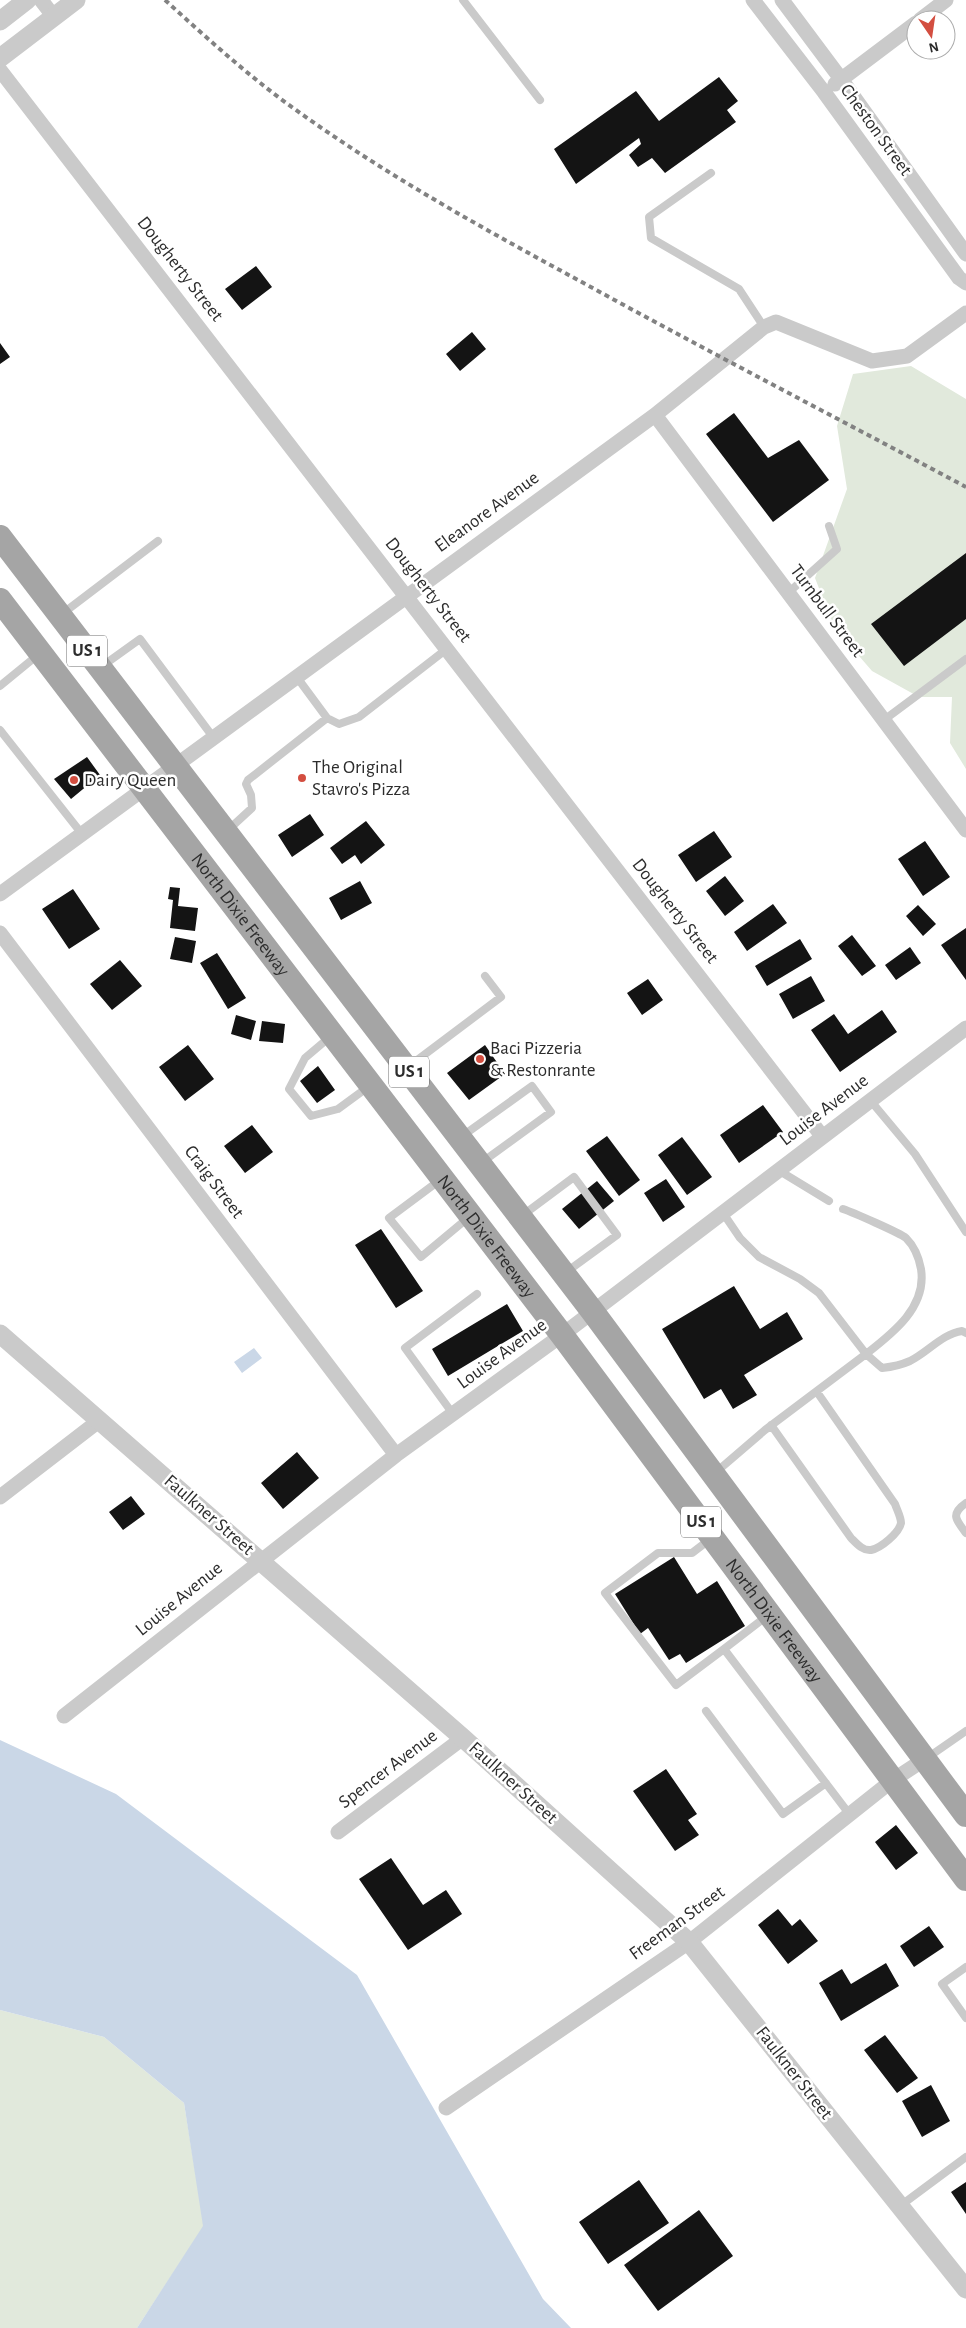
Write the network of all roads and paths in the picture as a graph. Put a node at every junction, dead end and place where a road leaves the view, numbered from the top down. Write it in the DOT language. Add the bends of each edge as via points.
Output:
graph roads {
  1 [pos="27,0"];
  2 [pos="41,0"];
  3 [pos="76,0"];
  4 [pos="464,0"];
  5 [pos="753,0"];
  6 [pos="782,0"];
  7 [pos="946,0"];
  8 [pos="933,10"];
  9 [pos="54,17"];
  10 [pos="0,21"];
  11 [pos="906,30"];
  12 [pos="0,58"];
  13 [pos="0,70"];
  14 [pos="841,79"];
  15 [pos="824,92"];
  16 [pos="540,100"];
  17 [pos="711,173"];
  18 [pos="966,254"];
  19 [pos="966,283"];
  20 [pos="966,313"];
  21 [pos="764,327"];
  22 [pos="655,415"];
  23 [pos="829,526"];
  24 [pos="0,537"];
  25 [pos="158,541"];
  26 [pos="788,593"];
  27 [pos="407,595"];
  28 [pos="0,600"];
  29 [pos="60,615"];
  30 [pos="448,648"];
  31 [pos="41,653"];
  32 [pos="966,659"];
  33 [pos="100,668"];
  34 [pos="296,676"];
  35 [pos="0,686"];
  36 [pos="327,718"];
  37 [pos="884,720"];
  38 [pos="0,730"];
  39 [pos="213,737"];
  40 [pos="174,765"];
  41 [pos="143,788"];
  42 [pos="966,830"];
  43 [pos="226,832"];
  44 [pos="82,834"];
  45 [pos="0,894"];
  46 [pos="0,932"];
  47 [pos="485,976"];
  48 [pos="966,1028"];
  49 [pos="332,1035"];
  50 [pos="406,1068"];
  51 [pos="370,1085"];
  52 [pos="870,1100"];
  53 [pos="822,1136"];
  54 [pos="460,1138"];
  55 [pos="480,1164"];
  56 [pos="778,1170"];
  57 [pos="442,1178"];
  58 [pos="829,1201"];
  59 [pos="843,1209"];
  60 [pos="722,1212"];
  61 [pos="470,1216"];
  62 [pos="520,1217"];
  63 [pos="966,1232"];
  64 [pos="564,1274"];
  65 [pos="477,1294"];
  66 [pos="593,1312"];
  67 [pos="966,1333"];
  68 [pos="0,1334"];
  69 [pos="562,1336"];
  70 [pos="866,1354"];
  71 [pos="817,1392"];
  72 [pos="453,1414"];
  73 [pos="100,1420"];
  74 [pos="771,1425"];
  75 [pos="396,1455"];
  76 [pos="713,1474"];
  77 [pos="0,1497"];
  78 [pos="966,1503"];
  79 [pos="966,1533"];
  80 [pos="712,1538"];
  81 [pos="260,1560"];
  82 [pos="769,1614"];
  83 [pos="724,1649"];
  84 [pos="706,1711"];
  85 [pos="64,1716"];
  86 [pos="966,1731"];
  87 [pos="463,1738"];
  88 [pos="925,1759"];
  89 [pos="893,1780"];
  90 [pos="826,1783"];
  91 [pos="850,1815"];
  92 [pos="966,1815"];
  93 [pos="338,1832"];
  94 [pos="966,1879"];
  95 [pos="689,1942"];
  96 [pos="966,1967"];
  97 [pos="966,2018"];
  98 [pos="446,2108"];
  99 [pos="966,2157"];
  100 [pos="900,2206"];
  101 [pos="966,2289"];
  1 -- 10 [label="street"];
  2 -- 9 [label="street"];
  3 -- 9 [label="street"];
  4 -- 16 [label="lane"];
  5 -- 15 [label="street, Cheston Street"];
  6 -- 14 [label="street, Cheston Street"];
  7 -- 8 [label="street"];
  9 -- 12 [label="street"];
  11 -- 14 [label="street"];
  13 -- 27 [label="street, Dougherty Street"];
  14 -- 15 [label="street"];
  14 -- 18 [label="street, Cheston Street"];
  15 -- 19 [label="street, Cheston Street" via="953,270"];
  17 -- 21 [label="lane" via="649,217 651,238 739,289"];
  20 -- 21 [label="street" via="907,356 872,361 776,322"];
  21 -- 22 [label="street, Eleanore Avenue"];
  22 -- 26 [label="street, Turnbull Street"];
  22 -- 27 [label="street, Eleanore Avenue"];
  23 -- 26 [label="lane" via="837,549"];
  24 -- 29 [label="main road, North Dixie Freeway / US 1"];
  25 -- 29 [label="lane"];
  26 -- 37 [label="street, Turnbull Street"];
  27 -- 30 [label="street, Dougherty Street"];
  27 -- 34 [label="street, Eleanore Avenue"];
  28 -- 31 [label="main road, North Dixie Freeway / US 1"];
  29 -- 33 [label="main road, North Dixie Freeway / US 1"];
  30 -- 36 [label="lane" via="359,717 340,724"];
  30 -- 53 [label="street, Dougherty Street"];
  31 -- 35 [label="lane"];
  31 -- 41 [label="main road, North Dixie Freeway / US 1"];
  32 -- 37 [label="lane"];
  33 -- 39 [label="lane" via="140,639"];
  33 -- 40 [label="main road, North Dixie Freeway / US 1"];
  34 -- 36 [label="lane"];
  34 -- 39 [label="street, Eleanore Avenue"];
  36 -- 43 [label="lane" via="248,780 246,784 252,808"];
  37 -- 42 [label="street, Turnbull Street"];
  38 -- 44 [label="lane"];
  39 -- 40 [label="street, Eleanore Avenue"];
  40 -- 41 [label="street, Eleanore Avenue"];
  40 -- 43 [label="main road, North Dixie Freeway / US 1"];
  41 -- 44 [label="street, Eleanore Avenue"];
  41 -- 49 [label="main road, North Dixie Freeway / US 1"];
  43 -- 50 [label="main road, North Dixie Freeway / US 1"];
  44 -- 45 [label="street, Eleanore Avenue"];
  46 -- 75 [label="street, Craig Street"];
  47 -- 50 [label="lane" via="501,998"];
  48 -- 52 [label="street, Louise Avenue"];
  49 -- 51 [label="main road, North Dixie Freeway / US 1"];
  49 -- 51 [label="lane" via="305,1058 289,1089 311,1116 338,1110"];
  50 -- 54 [label="main road, North Dixie Freeway / US 1"];
  51 -- 57 [label="main road, North Dixie Freeway / US 1"];
  52 -- 53 [label="street, Louise Avenue"];
  52 -- 63 [label="lane" via="915,1154"];
  53 -- 56 [label="street, Louise Avenue"];
  54 -- 55 [label="main road, North Dixie Freeway / US 1"];
  54 -- 55 [label="lane" via="532,1086 551,1112"];
  55 -- 62 [label="main road, North Dixie Freeway / US 1"];
  56 -- 58 [label="lane"];
  56 -- 60 [label="street, Louise Avenue"];
  57 -- 61 [label="main road, North Dixie Freeway / US 1"];
  57 -- 61 [label="lane" via="389,1218 421,1256"];
  59 -- 70 [label="lane" via="905,1238 920,1259 922,1276 914,1307 890,1335"];
  60 -- 66 [label="street, Louise Avenue"];
  60 -- 70 [label="lane" via="740,1238 759,1257 819,1293"];
  61 -- 69 [label="main road, North Dixie Freeway / US 1"];
  62 -- 64 [label="main road, North Dixie Freeway / US 1"];
  62 -- 64 [label="lane" via="574,1177 617,1235"];
  64 -- 66 [label="main road, North Dixie Freeway / US 1"];
  65 -- 72 [label="lane" via="404,1348"];
  66 -- 69 [label="street, Louise Avenue"];
  66 -- 76 [label="main road, North Dixie Freeway / US 1"];
  67 -- 70 [label="lane" via="951,1333 908,1362 892,1366 882,1368"];
  68 -- 73 [label="street, Faulkner Street"];
  69 -- 72 [label="street, Louise Avenue"];
  69 -- 80 [label="main road, North Dixie Freeway / US 1"];
  70 -- 71 [label="lane"];
  71 -- 74 [label="lane"];
  71 -- 74 [label="lane" via="895,1504 900,1516 901,1524 896,1532 879,1547 870,1550 860,1547 851,1538"];
  72 -- 75 [label="street, Louise Avenue"];
  73 -- 77 [label="street"];
  73 -- 81 [label="street, Faulkner Street"];
  74 -- 76 [label="lane"];
  75 -- 81 [label="street, Louise Avenue"];
  76 -- 88 [label="main road, North Dixie Freeway / US 1"];
  78 -- 79 [label="lane" via="958,1508 956,1514 956,1521"];
  80 -- 82 [label="main road, North Dixie Freeway / US 1"];
  80 -- 83 [label="lane" via="692,1553 658,1553 605,1593 676,1685"];
  81 -- 85 [label="street, Louise Avenue"];
  81 -- 87 [label="street, Faulkner Street"];
  82 -- 83 [label="lane"];
  82 -- 89 [label="main road, North Dixie Freeway / US 1"];
  83 -- 90 [label="lane"];
  84 -- 90 [label="lane" via="783,1814"];
  86 -- 88 [label="lane"];
  87 -- 93 [label="street, Spencer Avenue"];
  87 -- 95 [label="street, Faulkner Street"];
  88 -- 89 [label="street, Freeman Street"];
  88 -- 92 [label="main road, North Dixie Freeway / US 1"];
  89 -- 91 [label="street, Freeman Street"];
  89 -- 94 [label="main road, North Dixie Freeway / US 1"];
  90 -- 91 [label="lane"];
  91 -- 95 [label="street, Freeman Street"];
  95 -- 98 [label="street, Freeman Street"];
  95 -- 100 [label="street, Faulkner Street"];
  96 -- 97 [label="lane" via="942,1984"];
  99 -- 100 [label="lane"];
  100 -- 101 [label="street, Faulkner Street"];
}
